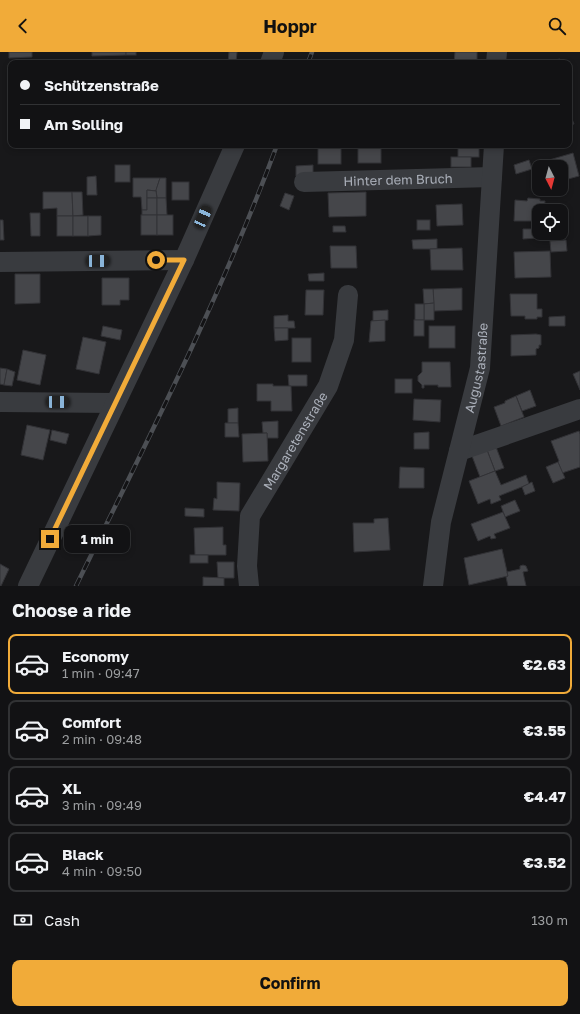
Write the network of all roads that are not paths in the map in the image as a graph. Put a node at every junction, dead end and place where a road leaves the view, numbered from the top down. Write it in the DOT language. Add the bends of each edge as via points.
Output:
graph roads {
  1 [pos="234,148"];
  2 [pos="494,148"];
  3 [pos="492,177"];
  4 [pos="304,182"];
  5 [pos="184,260"];
  6 [pos="0,262"];
  7 [pos="348,294"];
  8 [pos="0,402"];
  9 [pos="115,403"];
  10 [pos="580,409"];
  11 [pos="459,451"];
  12 [pos="28,586"];
  13 [pos="249,586"];
  14 [pos="432,586"];
  1 -- 5 [label="street"];
  2 -- 3 [label="street, Augustastraße"];
  3 -- 4 [label="street, Hinter dem Bruch"];
  3 -- 11 [label="street, Augustastraße" via="480,368"];
  5 -- 6 [label="street"];
  5 -- 9 [label="street"];
  7 -- 13 [label="street, Margaretenstraße" via="344,340 328,386 250,516 247,566"];
  8 -- 9 [label="street"];
  9 -- 12 [label="street"];
  10 -- 11 [label="street"];
  11 -- 14 [label="street, Augustastraße" via="441,522"];
}
